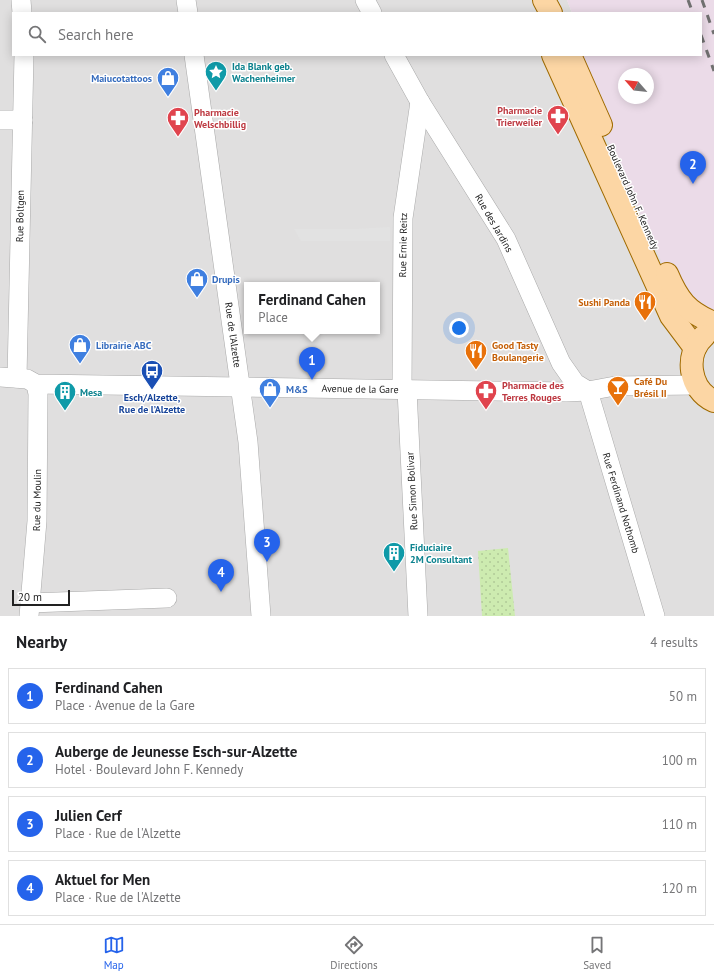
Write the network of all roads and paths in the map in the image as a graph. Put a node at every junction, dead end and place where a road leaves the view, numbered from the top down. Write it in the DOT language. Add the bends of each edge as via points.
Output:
graph roads {
  1 [pos="21,0"];
  2 [pos="186,0"];
  3 [pos="365,0"];
  4 [pos="529,0"];
  5 [pos="544,0"];
  6 [pos="22,12"];
  7 [pos="188,12"];
  8 [pos="371,12"];
  9 [pos="535,12"];
  10 [pos="550,12"];
  11 [pos="24,56"];
  12 [pos="194,56"];
  13 [pos="395,56"];
  14 [pos="553,56"];
  15 [pos="570,56"];
  16 [pos="420,102"];
  17 [pos="0,120"];
  18 [pos="23,120"];
  19 [pos="714,323"];
  20 [pos="714,329"];
  21 [pos="695,348"];
  22 [pos="8,377"];
  23 [pos="36,384"];
  24 [pos="696,385"];
  25 [pos="240,387"];
  26 [pos="404,390"];
  27 [pos="588,391"];
  28 [pos="714,401"];
  29 [pos="167,598"];
  30 [pos="30,610"];
  31 [pos="261,616"];
  32 [pos="418,616"];
  33 [pos="655,616"];
  1 -- 6 [label="street"];
  2 -- 7 [label="street"];
  3 -- 8 [label="street"];
  4 -- 9 [label="main road"];
  5 -- 10 [label="main road"];
  11 -- 18 [label="street, Rue Boltgen"];
  12 -- 25 [label="street, Rue de l'Alzette"];
  13 -- 16 [label="street, Rue des Jardins"];
  14 -- 21 [label="main road, Boulevard John F. Kennedy" via="671,316"];
  15 -- 19 [label="main road, Boulevard John F. Kennedy" via="673,288 685,306"];
  16 -- 26 [label="street, Rue Ernie Reitz" via="403,218"];
  16 -- 27 [label="street, Rue des Jardins" via="506,239 561,363 574,383"];
  17 -- 18 [label="street"];
  18 -- 22 [label="street, Rue Boltgen"];
  20 -- 21 [label="main road" via="702,338"];
  21 -- 24 [label="main road" via="692,373"];
  22 -- 23 [label="street, Avenue de la Gare" via="27,379"];
  23 -- 25 [label="street, Avenue de la Gare"];
  23 -- 30 [label="street, Rue du Moulin" via="37,521"];
  24 -- 27 [label="street, Avenue de la Gare" via="615,386"];
  24 -- 28 [label="main road" via="703,394"];
  25 -- 26 [label="street, Avenue de la Gare"];
  25 -- 31 [label="street, Rue de l'Alzette" via="248,442"];
  26 -- 27 [label="street, Avenue de la Gare"];
  26 -- 32 [label="street, Rue Simon Bolivar"];
  27 -- 33 [label="street, Rue Ferdinand Nothomb"];
  29 -- 30 [label="street"];
}
